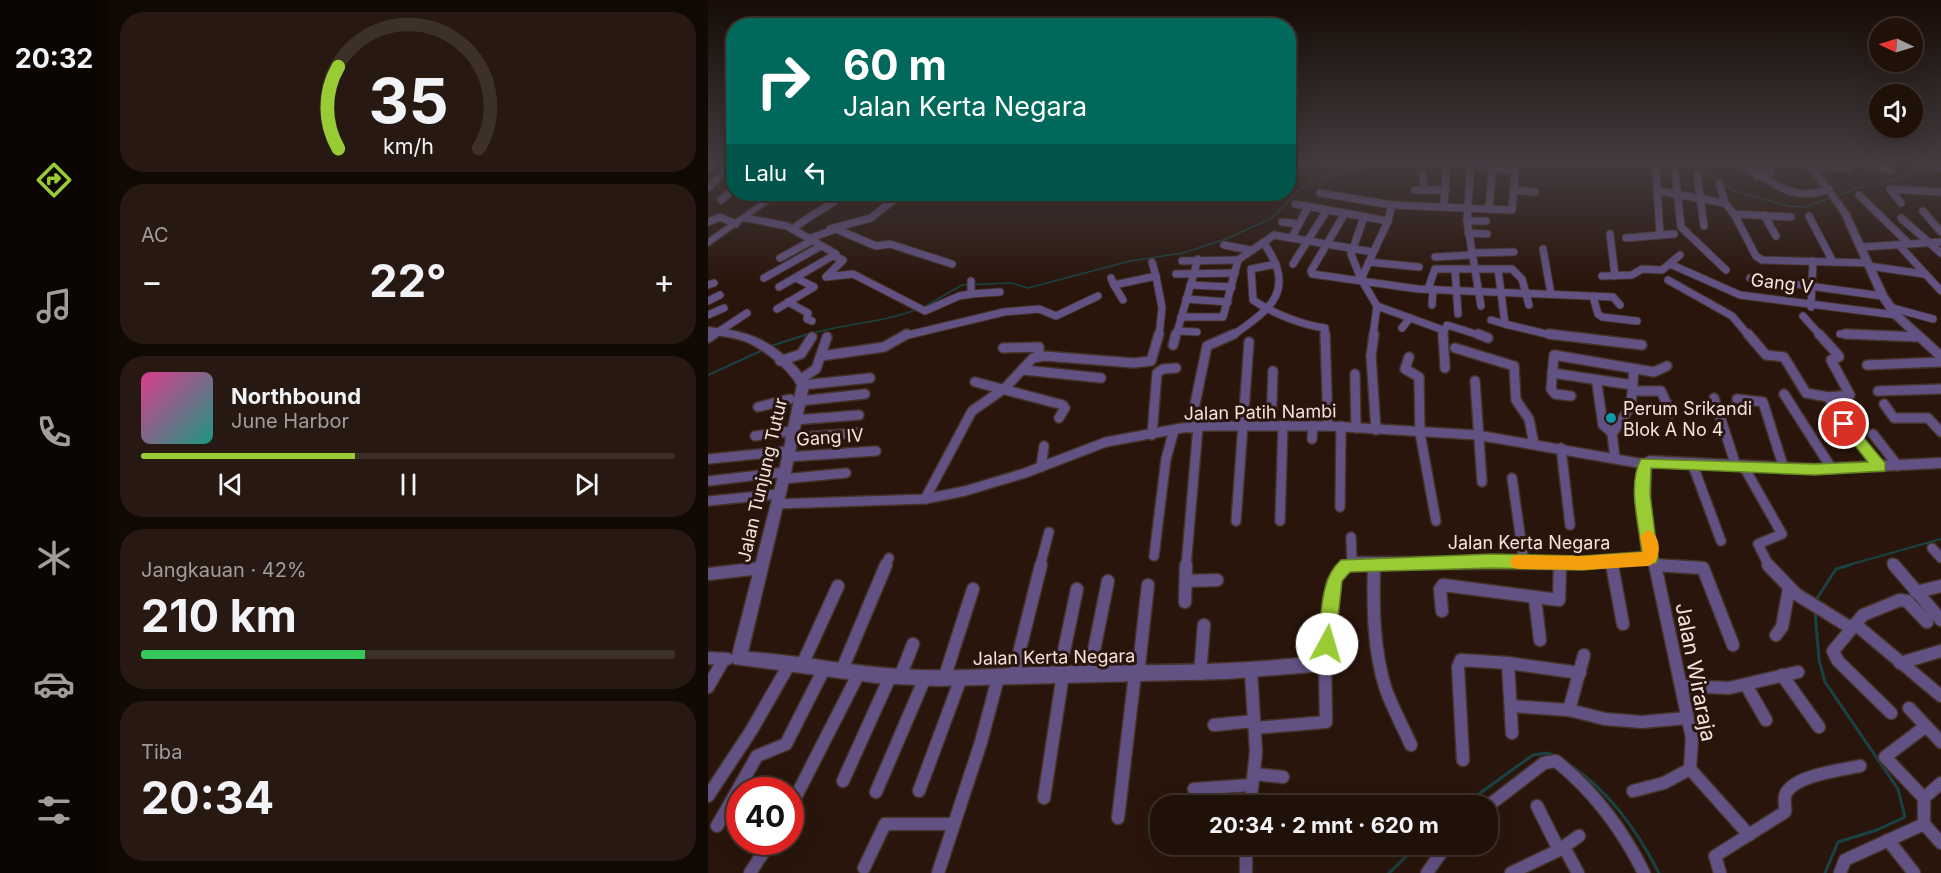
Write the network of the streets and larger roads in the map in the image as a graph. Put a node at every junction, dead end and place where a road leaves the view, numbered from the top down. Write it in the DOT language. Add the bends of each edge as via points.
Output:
graph roads {
  1 [pos="766,203"];
  2 [pos="834,203"];
  3 [pos="890,203"];
  4 [pos="1378,203"];
  5 [pos="1466,203"];
  6 [pos="1489,203"];
  7 [pos="1513,203"];
  8 [pos="1659,203"];
  9 [pos="1680,203"];
  10 [pos="1701,203"];
  11 [pos="1725,203"];
  12 [pos="1839,203"];
  13 [pos="1867,203"];
  14 [pos="1295,204"];
  15 [pos="1392,205"];
  16 [pos="1444,205"];
  17 [pos="1466,206"];
  18 [pos="1308,207"];
  19 [pos="1489,208"];
  20 [pos="1327,210"];
  21 [pos="1923,211"];
  22 [pos="1345,213"];
  23 [pos="1734,214"];
  24 [pos="1764,215"];
  25 [pos="1809,216"];
  26 [pos="1364,217"];
  27 [pos="1791,217"];
  28 [pos="746,218"];
  29 [pos="1901,218"];
  30 [pos="1388,221"];
  31 [pos="1467,221"];
  32 [pos="708,222"];
  33 [pos="1282,222"];
  34 [pos="1486,222"];
  35 [pos="1298,224"];
  36 [pos="736,225"];
  37 [pos="1704,226"];
  38 [pos="793,229"];
  39 [pos="1941,232"];
  40 [pos="1468,233"];
  41 [pos="1487,234"];
  42 [pos="1610,234"];
  43 [pos="1674,234"];
  44 [pos="1660,235"];
  45 [pos="1776,236"];
  46 [pos="1292,237"];
  47 [pos="810,238"];
  48 [pos="1626,238"];
  49 [pos="1310,240"];
  50 [pos="1929,242"];
  51 [pos="1941,242"];
  52 [pos="708,243"];
  53 [pos="1329,243"];
  54 [pos="1908,243"];
  55 [pos="1224,245"];
  56 [pos="1265,245"];
  57 [pos="1899,245"];
  58 [pos="821,246"];
  59 [pos="1352,247"];
  60 [pos="1862,247"];
  61 [pos="1543,249"];
  62 [pos="1250,250"];
  63 [pos="1373,252"];
  64 [pos="1514,252"];
  65 [pos="1941,253"];
  66 [pos="1472,254"];
  67 [pos="1680,255"];
  68 [pos="834,256"];
  69 [pos="1436,256"];
  70 [pos="780,258"];
  71 [pos="1198,259"];
  72 [pos="1238,260"];
  73 [pos="1640,260"];
  74 [pos="1182,261"];
  75 [pos="1369,261"];
  76 [pos="1813,261"];
  77 [pos="1152,262"];
  78 [pos="1833,262"];
  79 [pos="952,264"];
  80 [pos="1276,264"];
  81 [pos="1293,264"];
  82 [pos="1670,264"];
  83 [pos="1868,264"];
  84 [pos="1419,267"];
  85 [pos="1455,269"];
  86 [pos="1477,269"];
  87 [pos="1498,269"];
  88 [pos="1642,269"];
  89 [pos="1726,270"];
  90 [pos="1194,272"];
  91 [pos="1235,273"];
  92 [pos="1176,274"];
  93 [pos="1924,274"];
  94 [pos="1156,276"];
  95 [pos="1602,276"];
  96 [pos="1616,276"];
  97 [pos="764,278"];
  98 [pos="796,278"];
  99 [pos="1750,278"];
  100 [pos="1362,280"];
  101 [pos="1668,280"];
  102 [pos="971,281"];
  103 [pos="1190,285"];
  104 [pos="1811,286"];
  105 [pos="779,287"];
  106 [pos="1232,287"];
  107 [pos="1430,289"];
  108 [pos="942,290"];
  109 [pos="1457,290"];
  110 [pos="1480,291"];
  111 [pos="1941,291"];
  112 [pos="1000,292"];
  113 [pos="1503,292"];
  114 [pos="1527,293"];
  115 [pos="971,294"];
  116 [pos="1551,294"];
  117 [pos="720,296"];
  118 [pos="1098,296"];
  119 [pos="1593,296"];
  120 [pos="1882,296"];
  121 [pos="1186,299"];
  122 [pos="950,300"];
  123 [pos="1123,300"];
  124 [pos="708,301"];
  125 [pos="1727,301"];
  126 [pos="788,302"];
  127 [pos="1228,302"];
  128 [pos="1432,305"];
  129 [pos="1529,305"];
  130 [pos="1620,305"];
  131 [pos="1377,306"];
  132 [pos="1481,306"];
  133 [pos="1810,306"];
  134 [pos="724,308"];
  135 [pos="1720,308"];
  136 [pos="777,309"];
  137 [pos="1268,310"];
  138 [pos="1893,311"];
  139 [pos="747,313"];
  140 [pos="1458,314"];
  141 [pos="708,315"];
  142 [pos="1803,316"];
  143 [pos="1181,317"];
  144 [pos="1410,318"];
  145 [pos="1933,319"];
  146 [pos="1491,320"];
  147 [pos="813,321"];
  148 [pos="1638,321"];
  149 [pos="1505,324"];
  150 [pos="1402,328"];
  151 [pos="1443,330"];
  152 [pos="1178,331"];
  153 [pos="1197,332"];
  154 [pos="711,334"];
  155 [pos="1840,334"];
  156 [pos="812,337"];
  157 [pos="827,337"];
  158 [pos="1920,337"];
  159 [pos="1488,339"];
  160 [pos="1249,342"];
  161 [pos="1173,345"];
  162 [pos="1642,345"];
  163 [pos="1003,348"];
  164 [pos="1455,348"];
  165 [pos="821,356"];
  166 [pos="1038,356"];
  167 [pos="1941,356"];
  168 [pos="1409,357"];
  169 [pos="780,361"];
  170 [pos="1941,362"];
  171 [pos="1867,365"];
  172 [pos="1667,366"];
  173 [pos="1176,368"];
  174 [pos="1445,368"];
  175 [pos="1634,369"];
  176 [pos="1024,370"];
  177 [pos="1273,371"];
  178 [pos="1552,373"];
  179 [pos="1355,374"];
  180 [pos="870,378"];
  181 [pos="1101,378"];
  182 [pos="975,381"];
  183 [pos="1475,381"];
  184 [pos="802,382"];
  185 [pos="1597,384"];
  186 [pos="1005,388"];
  187 [pos="1633,388"];
  188 [pos="1941,389"];
  189 [pos="1878,391"];
  190 [pos="865,394"];
  191 [pos="1784,394"];
  192 [pos="1572,396"];
  193 [pos="1828,397"];
  194 [pos="1714,398"];
  195 [pos="1737,399"];
  196 [pos="795,400"];
  197 [pos="1884,404"];
  198 [pos="758,407"];
  199 [pos="1671,413"];
  200 [pos="859,415"];
  201 [pos="1059,418"];
  202 [pos="1271,425"];
  203 [pos="1282,425"];
  204 [pos="1242,426"];
  205 [pos="1312,426"];
  206 [pos="1328,426"];
  207 [pos="1341,426"];
  208 [pos="1194,427"];
  209 [pos="1356,428"];
  210 [pos="1174,430"];
  211 [pos="1376,430"];
  212 [pos="1941,432"];
  213 [pos="857,433"];
  214 [pos="1420,433"];
  215 [pos="1612,433"];
  216 [pos="1873,434"];
  217 [pos="1152,435"];
  218 [pos="1477,435"];
  219 [pos="755,436"];
  220 [pos="791,439"];
  221 [pos="1312,439"];
  222 [pos="1534,444"];
  223 [pos="1044,446"];
  224 [pos="1562,448"];
  225 [pos="876,451"];
  226 [pos="1615,458"];
  227 [pos="708,459"];
  228 [pos="1692,463"];
  229 [pos="1941,463"];
  230 [pos="1644,464"];
  231 [pos="1740,466"];
  232 [pos="1898,466"];
  233 [pos="1041,467"];
  234 [pos="1880,467"];
  235 [pos="1784,468"];
  236 [pos="1832,469"];
  237 [pos="846,472"];
  238 [pos="784,476"];
  239 [pos="1512,478"];
  240 [pos="708,481"];
  241 [pos="1482,482"];
  242 [pos="778,499"];
  243 [pos="925,499"];
  244 [pos="710,501"];
  245 [pos="1340,507"];
  246 [pos="1236,521"];
  247 [pos="1280,521"];
  248 [pos="1436,521"];
  249 [pos="1570,525"];
  250 [pos="1049,532"];
  251 [pos="1351,537"];
  252 [pos="1721,541"];
  253 [pos="1932,548"];
  254 [pos="1154,556"];
  255 [pos="889,558"];
  256 [pos="1941,558"];
  257 [pos="1352,561"];
  258 [pos="1611,561"];
  259 [pos="1524,562"];
  260 [pos="1653,562"];
  261 [pos="1374,563"];
  262 [pos="1560,563"];
  263 [pos="1892,563"];
  264 [pos="760,568"];
  265 [pos="708,574"];
  266 [pos="1217,580"];
  267 [pos="1108,581"];
  268 [pos="1186,581"];
  269 [pos="1148,585"];
  270 [pos="838,586"];
  271 [pos="1941,586"];
  272 [pos="973,589"];
  273 [pos="1077,589"];
  274 [pos="1789,589"];
  275 [pos="1916,592"];
  276 [pos="1535,599"];
  277 [pos="1185,602"];
  278 [pos="1442,611"];
  279 [pos="1940,617"];
  280 [pos="1926,622"];
  281 [pos="1623,624"];
  282 [pos="1204,625"];
  283 [pos="1853,626"];
  284 [pos="1776,635"];
  285 [pos="1539,640"];
  286 [pos="913,644"];
  287 [pos="1733,645"];
  288 [pos="1940,652"];
  289 [pos="1584,655"];
  290 [pos="708,658"];
  291 [pos="731,659"];
  292 [pos="1326,663"];
  293 [pos="1508,663"];
  294 [pos="1900,663"];
  295 [pos="796,664"];
  296 [pos="824,669"];
  297 [pos="841,672"];
  298 [pos="1251,672"];
  299 [pos="1798,672"];
  300 [pos="1580,673"];
  301 [pos="1061,674"];
  302 [pos="1137,674"];
  303 [pos="1200,674"];
  304 [pos="858,675"];
  305 [pos="1089,675"];
  306 [pos="1782,675"];
  307 [pos="895,677"];
  308 [pos="925,678"];
  309 [pos="961,678"];
  310 [pos="1006,678"];
  311 [pos="944,679"];
  312 [pos="1746,685"];
  313 [pos="708,687"];
  314 [pos="1682,687"];
  315 [pos="1941,696"];
  316 [pos="1511,706"];
  317 [pos="1909,708"];
  318 [pos="1569,710"];
  319 [pos="1891,713"];
  320 [pos="1688,718"];
  321 [pos="1766,720"];
  322 [pos="1255,724"];
  323 [pos="1214,725"];
  324 [pos="1926,726"];
  325 [pos="1819,727"];
  326 [pos="1512,733"];
  327 [pos="1941,742"];
  328 [pos="1411,745"];
  329 [pos="1463,760"];
  330 [pos="1860,766"];
  331 [pos="1689,769"];
  332 [pos="1283,777"];
  333 [pos="1253,779"];
  334 [pos="804,781"];
  335 [pos="843,781"];
  336 [pos="1939,787"];
  337 [pos="1194,789"];
  338 [pos="919,791"];
  339 [pos="1633,791"];
  340 [pos="876,792"];
  341 [pos="1251,795"];
  342 [pos="708,796"];
  343 [pos="1044,798"];
  344 [pos="1498,798"];
  345 [pos="1924,798"];
  346 [pos="1537,806"];
  347 [pos="1118,818"];
  348 [pos="954,824"];
  349 [pos="1924,824"];
  350 [pos="717,826"];
  351 [pos="1579,836"];
  352 [pos="1749,836"];
  353 [pos="1888,840"];
  354 [pos="1941,843"];
  355 [pos="1561,848"];
  356 [pos="762,855"];
  357 [pos="1246,855"];
  358 [pos="1440,855"];
  359 [pos="864,868"];
  360 [pos="750,873"];
  361 [pos="938,873"];
  362 [pos="1246,873"];
  363 [pos="1427,873"];
  364 [pos="1511,873"];
  365 [pos="1578,873"];
  366 [pos="1644,873"];
  367 [pos="1720,873"];
  368 [pos="1840,873"];
  369 [pos="1914,873"];
  1 -- 28 [label="street"];
  2 -- 38 [label="street" via="814,211"];
  3 -- 47 [label="street" via="871,218 844,223"];
  4 -- 15 [label="street"];
  5 -- 17 [label="street"];
  6 -- 19 [label="street"];
  7 -- 19 [label="street" via="1512,210"];
  8 -- 44 [label="street"];
  9 -- 89 [label="street" via="1682,227"];
  10 -- 37 [label="street"];
  11 -- 23 [label="street"];
  12 -- 60 [label="street"];
  13 -- 54 [label="street"];
  14 -- 18 [label="street"];
  15 -- 16 [label="street"];
  15 -- 30 [label="street"];
  16 -- 17 [label="street"];
  17 -- 19 [label="street"];
  17 -- 31 [label="street"];
  18 -- 20 [label="street"];
  18 -- 35 [label="street"];
  20 -- 22 [label="street"];
  20 -- 49 [label="street"];
  21 -- 39 [label="street"];
  22 -- 26 [label="street"];
  22 -- 53 [label="street"];
  23 -- 24 [label="street"];
  23 -- 76 [label="street" via="1758,258 1766,262"];
  24 -- 27 [label="street"];
  24 -- 45 [label="street"];
  25 -- 78 [label="street"];
  26 -- 30 [label="street"];
  26 -- 59 [label="street"];
  28 -- 36 [label="street"];
  28 -- 38 [label="street"];
  29 -- 50 [label="street"];
  30 -- 63 [label="street"];
  31 -- 34 [label="street"];
  31 -- 40 [label="street"];
  32 -- 36 [label="street" via="720,217"];
  33 -- 35 [label="street"];
  35 -- 46 [label="street"];
  36 -- 52 [label="street"];
  38 -- 47 [label="street"];
  40 -- 41 [label="street"];
  40 -- 66 [label="street"];
  42 -- 96 [label="street"];
  43 -- 44 [label="street"];
  44 -- 48 [label="street"];
  46 -- 49 [label="street"];
  46 -- 62 [label="street" via="1274,235"];
  47 -- 58 [label="street"];
  47 -- 70 [label="street"];
  47 -- 79 [label="street" via="836,229 876,246 890,244"];
  49 -- 53 [label="street"];
  49 -- 81 [label="street"];
  50 -- 51 [label="street"];
  50 -- 54 [label="street"];
  50 -- 65 [label="street"];
  53 -- 59 [label="street"];
  53 -- 100 [label="street" via="1312,273"];
  54 -- 57 [label="street"];
  55 -- 62 [label="street"];
  56 -- 80 [label="street"];
  57 -- 60 [label="street"];
  57 -- 93 [label="street"];
  58 -- 68 [label="street"];
  58 -- 97 [label="street"];
  59 -- 63 [label="street"];
  59 -- 100 [label="street" via="1353,264"];
  60 -- 83 [label="street"];
  61 -- 116 [label="street"];
  62 -- 72 [label="street"];
  63 -- 75 [label="street"];
  64 -- 66 [label="street"];
  66 -- 69 [label="street"];
  66 -- 86 [label="street"];
  67 -- 82 [label="street"];
  68 -- 98 [label="street"];
  68 -- 122 [label="street" via="843,260 826,277 853,274 926,311"];
  71 -- 72 [label="street"];
  71 -- 74 [label="street"];
  71 -- 90 [label="street"];
  72 -- 91 [label="street"];
  73 -- 88 [label="street"];
  75 -- 84 [label="street"];
  75 -- 100 [label="street"];
  76 -- 78 [label="street"];
  76 -- 104 [label="street"];
  77 -- 94 [label="street"];
  78 -- 83 [label="street"];
  80 -- 137 [label="street" via="1280,288"];
  80 -- 137 [label="street" via="1254,267 1251,272 1253,300"];
  82 -- 88 [label="street" via="1662,270"];
  82 -- 133 [label="street, Gang V" via="1737,294"];
  83 -- 93 [label="street"];
  83 -- 120 [label="street"];
  85 -- 86 [label="street"];
  85 -- 107 [label="street" via="1434,270"];
  85 -- 109 [label="street"];
  86 -- 87 [label="street"];
  86 -- 110 [label="street"];
  87 -- 113 [label="street"];
  87 -- 114 [label="street" via="1516,270"];
  88 -- 96 [label="street"];
  90 -- 91 [label="street"];
  90 -- 92 [label="street"];
  90 -- 103 [label="street"];
  91 -- 106 [label="street"];
  93 -- 111 [label="street"];
  94 -- 123 [label="street" via="1113,281"];
  94 -- 166 [label="street" via="1162,319 1149,362"];
  95 -- 96 [label="street"];
  98 -- 105 [label="street"];
  98 -- 126 [label="street" via="814,286"];
  99 -- 104 [label="street"];
  100 -- 107 [label="street"];
  100 -- 131 [label="street"];
  101 -- 135 [label="street"];
  102 -- 115 [label="street"];
  103 -- 106 [label="street"];
  103 -- 121 [label="street"];
  104 -- 120 [label="street"];
  104 -- 133 [label="street"];
  106 -- 127 [label="street"];
  107 -- 109 [label="street"];
  107 -- 128 [label="street"];
  108 -- 122 [label="street"];
  109 -- 110 [label="street"];
  109 -- 140 [label="street"];
  110 -- 113 [label="street"];
  110 -- 132 [label="street"];
  112 -- 115 [label="street"];
  113 -- 114 [label="street"];
  113 -- 149 [label="street"];
  114 -- 116 [label="street"];
  114 -- 129 [label="street"];
  115 -- 122 [label="street"];
  116 -- 119 [label="street"];
  117 -- 124 [label="street"];
  118 -- 165 [label="street" via="1056,316 1039,309 1004,312 911,332 884,346"];
  119 -- 130 [label="street" via="1615,298"];
  119 -- 148 [label="street" via="1600,317"];
  120 -- 138 [label="street"];
  121 -- 127 [label="street"];
  121 -- 143 [label="street"];
  125 -- 135 [label="street"];
  126 -- 136 [label="street"];
  126 -- 147 [label="street"];
  127 -- 143 [label="street" via="1222,318"];
  131 -- 144 [label="street"];
  131 -- 211 [label="street" via="1371,356"];
  133 -- 138 [label="street, Gang V"];
  134 -- 141 [label="street"];
  135 -- 193 [label="street" via="1736,319 1766,355 1785,357 1806,393"];
  137 -- 206 [label="street" via="1305,325 1325,328"];
  137 -- 208 [label="street" via="1227,339 1207,346"];
  138 -- 145 [label="street, Gang V"];
  138 -- 158 [label="street"];
  139 -- 154 [label="street"];
  142 -- 193 [label="street" via="1839,357 1831,360 1850,394"];
  143 -- 152 [label="street"];
  144 -- 150 [label="street"];
  144 -- 151 [label="street"];
  146 -- 149 [label="street"];
  149 -- 162 [label="street" via="1565,338"];
  151 -- 159 [label="street" via="1451,324"];
  151 -- 174 [label="street"];
  152 -- 153 [label="street"];
  152 -- 161 [label="street"];
  154 -- 169 [label="street, Jalan Tunjung Tutur" via="748,338"];
  155 -- 158 [label="street"];
  156 -- 169 [label="street" via="801,354"];
  157 -- 165 [label="street"];
  158 -- 167 [label="street"];
  160 -- 204 [label="street"];
  163 -- 166 [label="street" via="1038,347"];
  164 -- 222 [label="street" via="1514,366 1516,400 1529,419"];
  165 -- 184 [label="street"];
  166 -- 176 [label="street"];
  168 -- 214 [label="street" via="1405,369 1419,377"];
  169 -- 184 [label="street, Jalan Tunjung Tutur"];
  170 -- 171 [label="street"];
  172 -- 175 [label="street" via="1658,372"];
  173 -- 217 [label="street" via="1157,373"];
  175 -- 178 [label="street" via="1555,355"];
  175 -- 187 [label="street"];
  176 -- 181 [label="street"];
  176 -- 186 [label="street"];
  177 -- 202 [label="street"];
  178 -- 187 [label="street"];
  178 -- 192 [label="street" via="1553,392"];
  179 -- 209 [label="street"];
  180 -- 184 [label="street"];
  182 -- 186 [label="street"];
  183 -- 218 [label="street"];
  184 -- 196 [label="street, Jalan Tunjung Tutur"];
  185 -- 215 [label="street" via="1603,425"];
  186 -- 201 [label="street" via="1063,405"];
  186 -- 243 [label="street" via="981,403 965,421"];
  187 -- 199 [label="street" via="1661,391"];
  187 -- 215 [label="street" via="1631,406"];
  188 -- 189 [label="street"];
  190 -- 196 [label="street"];
  191 -- 236 [label="street"];
  193 -- 234 [label="street" via="1844,424"];
  194 -- 231 [label="street"];
  195 -- 235 [label="street" via="1763,402"];
  196 -- 198 [label="street"];
  196 -- 220 [label="street, Jalan Tunjung Tutur"];
  197 -- 212 [label="street" via="1893,418 1928,418"];
  200 -- 220 [label="street"];
  202 -- 203 [label="street, Jalan Patih Nambi"];
  202 -- 204 [label="street, Jalan Patih Nambi"];
  203 -- 205 [label="street, Jalan Patih Nambi"];
  203 -- 247 [label="street"];
  204 -- 208 [label="street, Jalan Patih Nambi"];
  204 -- 246 [label="street"];
  205 -- 206 [label="street, Jalan Patih Nambi"];
  205 -- 221 [label="street"];
  206 -- 207 [label="street, Jalan Patih Nambi"];
  207 -- 209 [label="street, Jalan Patih Nambi"];
  207 -- 245 [label="street"];
  208 -- 210 [label="street, Jalan Patih Nambi"];
  208 -- 268 [label="street"];
  209 -- 211 [label="street, Jalan Patih Nambi"];
  210 -- 217 [label="street, Jalan Patih Nambi"];
  210 -- 254 [label="street" via="1166,459"];
  211 -- 214 [label="street, Jalan Patih Nambi"];
  213 -- 220 [label="street"];
  214 -- 218 [label="street, Jalan Patih Nambi"];
  214 -- 248 [label="street"];
  215 -- 226 [label="street"];
  216 -- 232 [label="street"];
  217 -- 233 [label="street, Jalan Patih Nambi" via="1102,443"];
  218 -- 222 [label="street, Jalan Patih Nambi"];
  218 -- 241 [label="street"];
  219 -- 220 [label="street"];
  220 -- 225 [label="street, Gang IV"];
  220 -- 227 [label="street"];
  220 -- 238 [label="street, Jalan Tunjung Tutur"];
  222 -- 224 [label="street, Jalan Patih Nambi"];
  223 -- 233 [label="street"];
  224 -- 226 [label="street, Jalan Patih Nambi"];
  224 -- 249 [label="street"];
  226 -- 230 [label="street, Jalan Patih Nambi"];
  228 -- 230 [label="street"];
  228 -- 231 [label="street"];
  228 -- 252 [label="street"];
  229 -- 232 [label="street"];
  230 -- 260 [label="street" via="1643,504"];
  231 -- 235 [label="street"];
  231 -- 274 [label="street" via="1782,535 1758,544"];
  232 -- 234 [label="street"];
  233 -- 243 [label="street, Jalan Patih Nambi"];
  234 -- 236 [label="street"];
  235 -- 236 [label="street"];
  237 -- 238 [label="street"];
  238 -- 240 [label="street"];
  238 -- 242 [label="street, Jalan Tunjung Tutur"];
  239 -- 259 [label="street"];
  242 -- 243 [label="street, Jalan Patih Nambi"];
  242 -- 244 [label="street, Jalan Patih Nambi"];
  242 -- 264 [label="street, Jalan Tunjung Tutur"];
  250 -- 310 [label="street"];
  251 -- 257 [label="street"];
  253 -- 256 [label="street"];
  255 -- 297 [label="street"];
  257 -- 261 [label="street, Jalan Kerta Negara"];
  257 -- 292 [label="street" via="1334,581"];
  258 -- 260 [label="street, Jalan Kerta Negara"];
  258 -- 262 [label="street, Jalan Kerta Negara"];
  258 -- 281 [label="street"];
  259 -- 261 [label="street, Jalan Kerta Negara"];
  259 -- 262 [label="street, Jalan Kerta Negara"];
  260 -- 287 [label="street" via="1703,568"];
  260 -- 314 [label="street, Jalan Wiraraja"];
  261 -- 328 [label="street" via="1374,614 1383,679"];
  262 -- 276 [label="street" via="1559,600"];
  263 -- 275 [label="street"];
  264 -- 265 [label="street"];
  264 -- 291 [label="street, Jalan Tunjung Tutur"];
  266 -- 268 [label="street"];
  267 -- 305 [label="street"];
  268 -- 277 [label="street"];
  269 -- 302 [label="street"];
  270 -- 295 [label="street"];
  271 -- 275 [label="street"];
  272 -- 311 [label="street"];
  273 -- 301 [label="street"];
  274 -- 283 [label="street"];
  274 -- 284 [label="street" via="1782,627"];
  275 -- 279 [label="street"];
  276 -- 278 [label="street" via="1441,585"];
  276 -- 285 [label="street"];
  280 -- 283 [label="street" via="1907,601 1900,600 1863,615"];
  282 -- 303 [label="street"];
  283 -- 294 [label="street"];
  283 -- 319 [label="street" via="1833,655"];
  286 -- 307 [label="street"];
  288 -- 294 [label="street"];
  289 -- 300 [label="street"];
  290 -- 291 [label="street"];
  291 -- 295 [label="street, Jalan Kerta Negara"];
  291 -- 313 [label="street"];
  292 -- 298 [label="street, Jalan Kerta Negara"];
  292 -- 322 [label="street" via="1325,723"];
  293 -- 300 [label="street"];
  293 -- 316 [label="street"];
  293 -- 329 [label="street" via="1466,659 1459,662"];
  294 -- 315 [label="street"];
  295 -- 296 [label="street, Jalan Kerta Negara"];
  295 -- 342 [label="street"];
  296 -- 297 [label="street, Jalan Kerta Negara"];
  296 -- 350 [label="street" via="786,744 757,756"];
  297 -- 304 [label="street, Jalan Kerta Negara"];
  298 -- 303 [label="street, Jalan Kerta Negara"];
  298 -- 322 [label="street"];
  299 -- 306 [label="street"];
  300 -- 318 [label="street"];
  301 -- 305 [label="street, Jalan Kerta Negara"];
  301 -- 310 [label="street, Jalan Kerta Negara"];
  301 -- 343 [label="street"];
  302 -- 303 [label="street, Jalan Kerta Negara"];
  302 -- 305 [label="street, Jalan Kerta Negara"];
  302 -- 347 [label="street"];
  304 -- 307 [label="street, Jalan Kerta Negara"];
  304 -- 334 [label="street"];
  306 -- 312 [label="street"];
  306 -- 325 [label="street"];
  307 -- 308 [label="street, Jalan Kerta Negara"];
  307 -- 335 [label="street"];
  308 -- 311 [label="street, Jalan Kerta Negara"];
  308 -- 340 [label="street"];
  309 -- 310 [label="street, Jalan Kerta Negara"];
  309 -- 311 [label="street, Jalan Kerta Negara"];
  309 -- 338 [label="street"];
  310 -- 348 [label="street"];
  312 -- 314 [label="street"];
  312 -- 321 [label="street"];
  314 -- 320 [label="street, Jalan Wiraraja"];
  316 -- 318 [label="street"];
  316 -- 326 [label="street"];
  317 -- 324 [label="street"];
  318 -- 320 [label="street" via="1605,719 1642,722"];
  320 -- 331 [label="street, Jalan Wiraraja" via="1692,738"];
  322 -- 323 [label="street"];
  322 -- 333 [label="street"];
  324 -- 327 [label="street"];
  324 -- 345 [label="street" via="1886,757"];
  330 -- 352 [label="street" via="1793,786 1785,797 1785,812"];
  331 -- 339 [label="street, Jalan Wiraraja" via="1664,783"];
  331 -- 352 [label="street"];
  332 -- 333 [label="street"];
  333 -- 337 [label="street"];
  333 -- 341 [label="street"];
  336 -- 345 [label="street"];
  344 -- 366 [label="street" via="1544,763 1556,762 1579,779 1615,820"];
  345 -- 349 [label="street"];
  346 -- 355 [label="street"];
  348 -- 359 [label="street" via="885,824"];
  348 -- 361 [label="street"];
  349 -- 353 [label="street"];
  349 -- 354 [label="street"];
  351 -- 355 [label="street"];
  352 -- 367 [label="street" via="1715,856"];
  353 -- 368 [label="street" via="1845,861"];
  353 -- 369 [label="street"];
  355 -- 364 [label="street"];
  355 -- 365 [label="street"];
  356 -- 360 [label="street"];
  357 -- 362 [label="street"];
  358 -- 363 [label="street"];
}
